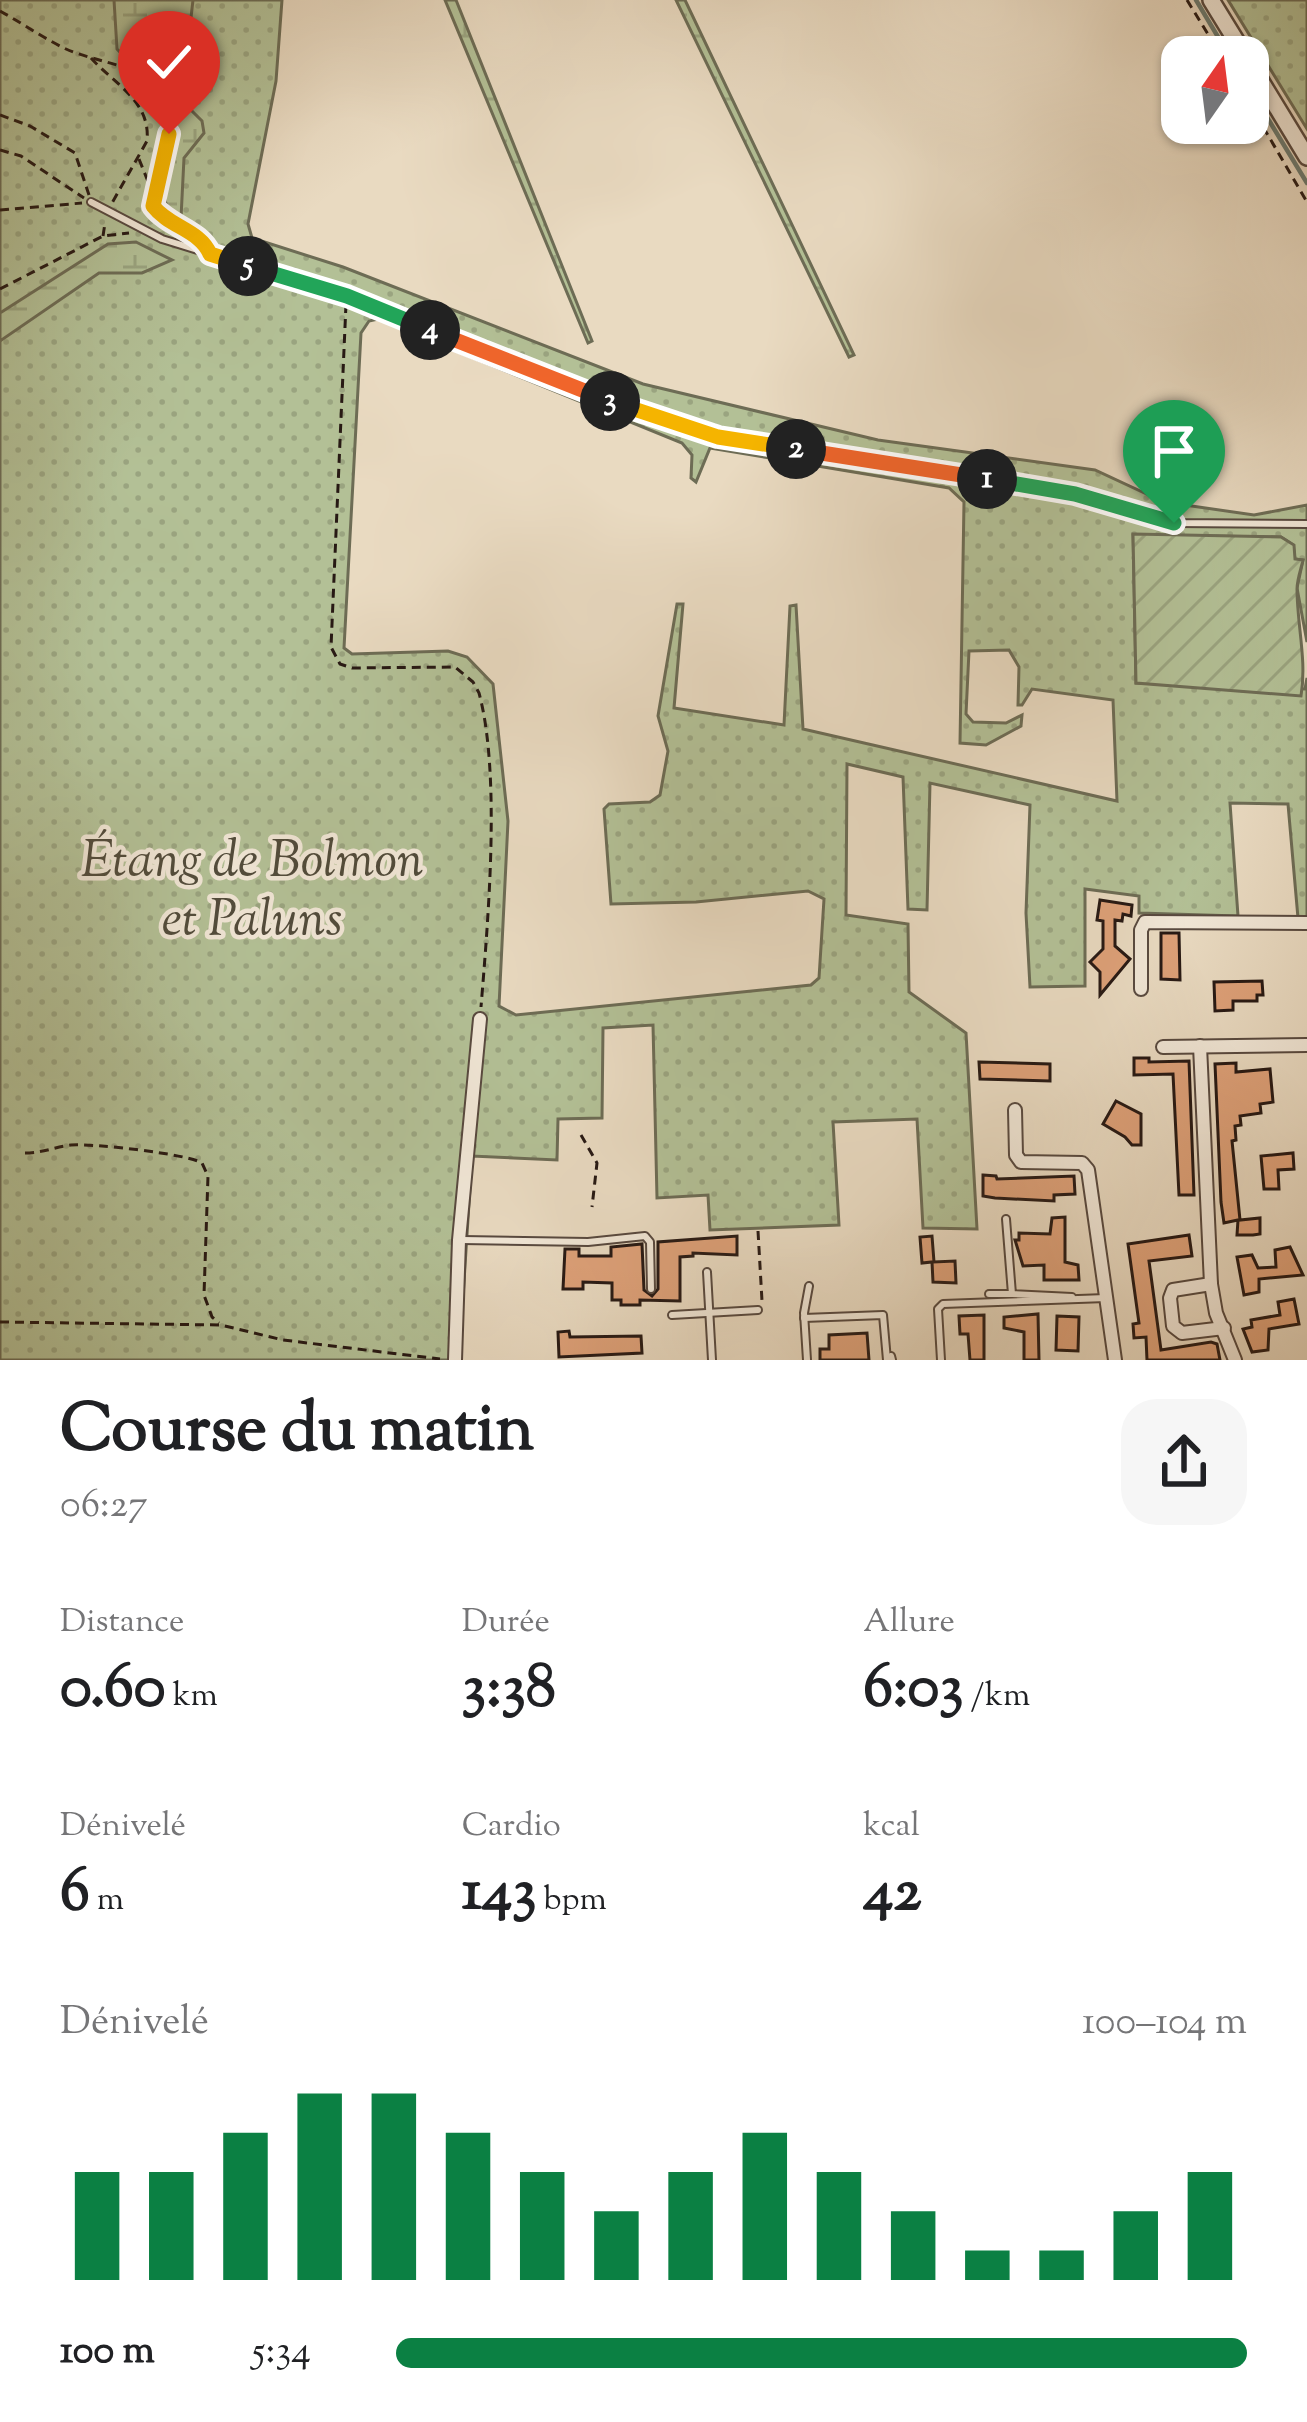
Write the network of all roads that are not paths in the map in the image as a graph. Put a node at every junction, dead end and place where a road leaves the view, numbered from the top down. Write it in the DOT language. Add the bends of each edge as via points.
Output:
graph roads {
  1 [pos="1211,0"];
  2 [pos="1233,36"];
  3 [pos="1269,95"];
  4 [pos="1307,157"];
  5 [pos="91,202"];
  6 [pos="1307,524"];
  7 [pos="1307,923"];
  8 [pos="1141,989"];
  9 [pos="480,1018"];
  10 [pos="1307,1045"];
  11 [pos="1200,1046"];
  12 [pos="1163,1047"];
  13 [pos="1015,1110"];
  14 [pos="1009,1221"];
  15 [pos="459,1240"];
  16 [pos="707,1272"];
  17 [pos="1211,1285"];
  18 [pos="809,1286"];
  19 [pos="652,1289"];
  20 [pos="989,1294"];
  21 [pos="1012,1294"];
  22 [pos="1082,1298"];
  23 [pos="1106,1298"];
  24 [pos="758,1310"];
  25 [pos="710,1313"];
  26 [pos="672,1315"];
  27 [pos="804,1318"];
  28 [pos="1224,1328"];
  29 [pos="890,1359"];
  30 [pos="455,1360"];
  31 [pos="712,1360"];
  32 [pos="807,1360"];
  33 [pos="941,1360"];
  34 [pos="1115,1360"];
  35 [pos="1235,1360"];
  1 -- 2 [label="street"];
  3 -- 4 [label="street"];
  5 -- 6 [label="lane" via="147,231 347,296 718,437 1055,489 1174,523"];
  7 -- 8 [label="street" via="1145,922"];
  9 -- 15 [label="street"];
  10 -- 11 [label="street"];
  11 -- 12 [label="street"];
  11 -- 17 [label="street"];
  13 -- 23 [label="street" via="1021,1162 1082,1163 1088,1170"];
  14 -- 21 [label="lane"];
  15 -- 19 [label="lane" via="645,1236"];
  15 -- 30 [label="street"];
  16 -- 25 [label="lane"];
  17 -- 28 [label="street"];
  17 -- 28 [label="street" via="1173,1290 1173,1326 1182,1334"];
  18 -- 27 [label="lane"];
  20 -- 21 [label="lane"];
  21 -- 22 [label="lane"];
  22 -- 23 [label="lane"];
  22 -- 33 [label="lane" via="943,1304"];
  23 -- 34 [label="street"];
  24 -- 25 [label="lane"];
  25 -- 26 [label="lane"];
  25 -- 31 [label="lane"];
  27 -- 29 [label="lane" via="883,1315"];
  27 -- 32 [label="lane"];
  28 -- 35 [label="street"];
}
